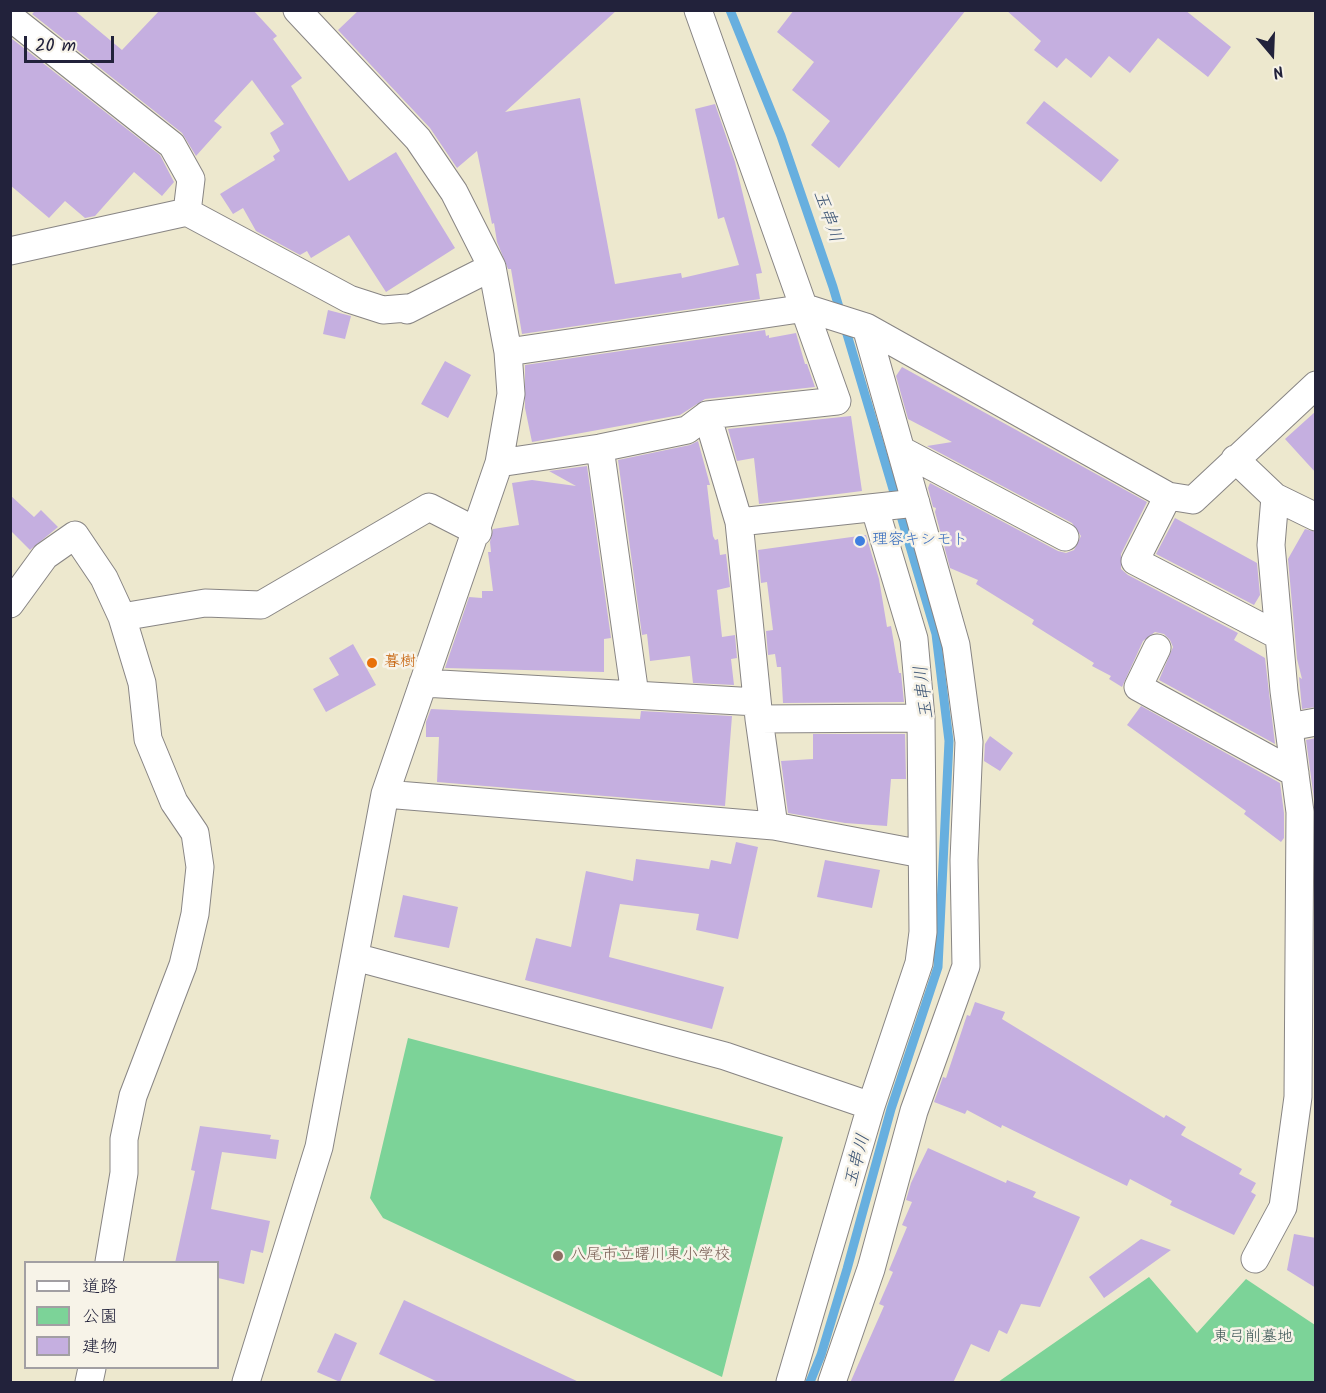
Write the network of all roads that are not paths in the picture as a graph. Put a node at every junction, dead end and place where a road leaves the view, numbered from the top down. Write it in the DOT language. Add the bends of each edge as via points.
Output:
graph roads {
  1 [pos="297,10"];
  2 [pos="698,10"];
  3 [pos="11,14"];
  4 [pos="187,212"];
  5 [pos="10,251"];
  6 [pos="492,267"];
  7 [pos="806,309"];
  8 [pos="866,327"];
  9 [pos="508,352"];
  10 [pos="1316,385"];
  11 [pos="707,415"];
  12 [pos="600,448"];
  13 [pos="901,450"];
  14 [pos="1235,459"];
  15 [pos="499,463"];
  16 [pos="1168,496"];
  17 [pos="1275,496"];
  18 [pos="916,503"];
  19 [pos="875,509"];
  20 [pos="1316,517"];
  21 [pos="739,522"];
  22 [pos="478,532"];
  23 [pos="1065,537"];
  24 [pos="10,604"];
  25 [pos="122,617"];
  26 [pos="1279,636"];
  27 [pos="1157,648"];
  28 [pos="423,683"];
  29 [pos="635,695"];
  30 [pos="758,710"];
  31 [pos="921,718"];
  32 [pos="1316,722"];
  33 [pos="1288,727"];
  34 [pos="1295,773"];
  35 [pos="385,794"];
  36 [pos="1308,810"];
  37 [pos="774,826"];
  38 [pos="922,854"];
  39 [pos="356,957"];
  40 [pos="872,1106"];
  41 [pos="1255,1259"];
  42 [pos="109,1261"];
  43 [pos="246,1383"];
  44 [pos="790,1383"];
  45 [pos="832,1383"];
  1 -- 6 [label="street" via="418,139 454,192"];
  2 -- 7 [label="street"];
  3 -- 4 [label="street" via="172,145 191,179"];
  4 -- 5 [label="street"];
  4 -- 6 [label="street" via="349,299 383,310 407,309"];
  6 -- 9 [label="street"];
  7 -- 8 [label="street"];
  7 -- 9 [label="street"];
  7 -- 11 [label="street" via="837,401"];
  8 -- 13 [label="street"];
  8 -- 16 [label="street"];
  9 -- 15 [label="street" via="511,394"];
  10 -- 14 [label="street"];
  11 -- 12 [label="street" via="687,430"];
  11 -- 21 [label="street"];
  12 -- 15 [label="street"];
  12 -- 29 [label="street"];
  13 -- 18 [label="street"];
  13 -- 23 [label="street"];
  14 -- 16 [label="street" via="1193,500"];
  14 -- 17 [label="street"];
  15 -- 22 [label="street"];
  16 -- 26 [label="street" via="1136,561"];
  17 -- 20 [label="street"];
  17 -- 26 [label="street" via="1271,545"];
  18 -- 19 [label="street"];
  18 -- 45 [label="street" via="956,645 969,742 964,860 966,966 914,1111 871,1269"];
  19 -- 21 [label="street"];
  19 -- 31 [label="street" via="914,639"];
  21 -- 30 [label="street"];
  22 -- 25 [label="street" via="429,507 261,605 205,603"];
  22 -- 28 [label="street"];
  24 -- 25 [label="street" via="45,556 75,535 104,578"];
  25 -- 42 [label="street" via="142,683 148,740 174,802 195,833 200,867 195,914 183,965 133,1096"];
  26 -- 33 [label="street"];
  27 -- 34 [label="street" via="1138,687"];
  28 -- 29 [label="street"];
  28 -- 35 [label="street"];
  29 -- 30 [label="street"];
  30 -- 31 [label="street"];
  30 -- 37 [label="street"];
  31 -- 38 [label="street"];
  32 -- 33 [label="street"];
  33 -- 34 [label="street"];
  34 -- 36 [label="street"];
  35 -- 37 [label="street"];
  35 -- 39 [label="street"];
  36 -- 41 [label="street" via="1298,1097 1283,1207"];
  37 -- 38 [label="street"];
  38 -- 40 [label="street" via="923,932 919,963"];
  39 -- 40 [label="street" via="725,1056"];
  39 -- 43 [label="street" via="319,1147"];
  40 -- 44 [label="street"];
}
